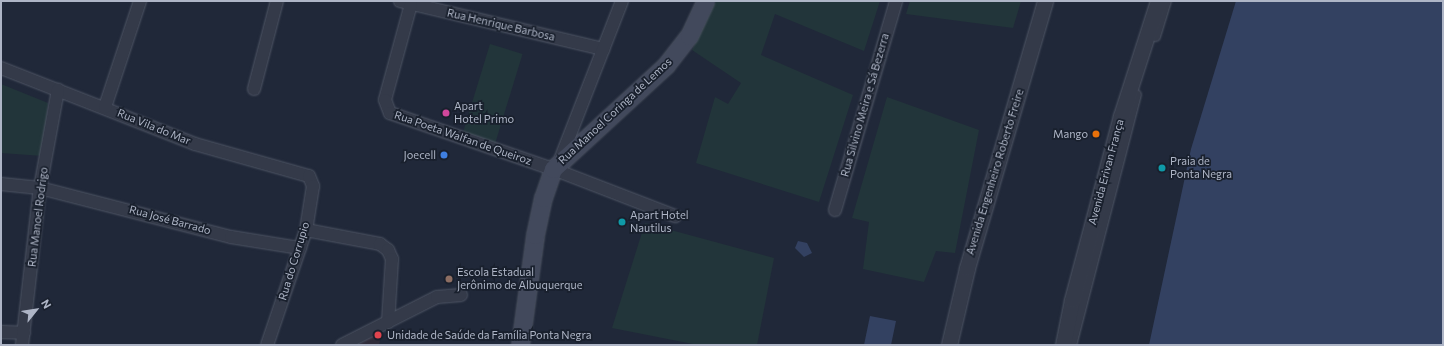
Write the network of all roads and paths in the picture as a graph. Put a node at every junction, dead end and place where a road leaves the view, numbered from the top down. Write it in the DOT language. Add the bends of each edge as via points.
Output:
graph roads {
  1 [pos="140,1"];
  2 [pos="277,1"];
  3 [pos="622,1"];
  4 [pos="705,1"];
  5 [pos="896,1"];
  6 [pos="1045,1"];
  7 [pos="1158,1"];
  8 [pos="1166,1"];
  9 [pos="405,2"];
  10 [pos="603,50"];
  11 [pos="1,68"];
  12 [pos="254,89"];
  13 [pos="58,90"];
  14 [pos="105,107"];
  15 [pos="556,167"];
  16 [pos="309,176"];
  17 [pos="1,184"];
  18 [pos="40,188"];
  19 [pos="835,210"];
  20 [pos="675,216"];
  21 [pos="306,230"];
  22 [pos="300,248"];
  23 [pos="461,295"];
  24 [pos="388,322"];
  25 [pos="1,332"];
  26 [pos="23,339"];
  27 [pos="268,345"];
  28 [pos="342,345"];
  29 [pos="520,345"];
  30 [pos="949,345"];
  31 [pos="1063,345"];
  32 [pos="1071,345"];
  1 -- 14 [label="street"];
  2 -- 12 [label="street"];
  3 -- 10 [label="street"];
  4 -- 15 [label="main road, Rua Manoel Coringa de Lemos" via="689,36 666,65"];
  5 -- 19 [label="street, Rua Silvino Meira e Sá Bezerra"];
  6 -- 30 [label="street, Avenida Engenheiro Roberto Freire" via="967,268"];
  7 -- 31 [label="street, Avenida Erivan França" via="1121,116 1072,300"];
  8 -- 32 [label="street" via="1137,87"];
  9 -- 10 [label="street, Rua Henrique Barbosa"];
  9 -- 15 [label="street, Rua Poeta Walfan de Queiroz" via="384,100 387,110 396,116"];
  10 -- 15 [label="street"];
  11 -- 13 [label="street, Rua Vila do Mar"];
  13 -- 14 [label="street, Rua Vila do Mar"];
  13 -- 18 [label="street, Rua Manoel Rodrigo"];
  14 -- 16 [label="street, Rua Vila do Mar" via="195,144"];
  15 -- 20 [label="street"];
  15 -- 29 [label="main road, Rua Manoel Coringa de Lemos" via="542,198 534,235"];
  16 -- 21 [label="street, Rua do Corrupio" via="313,186"];
  17 -- 18 [label="street, Rua José Barrado"];
  18 -- 22 [label="street, Rua José Barrado" via="231,237"];
  18 -- 26 [label="street, Rua Manoel Rodrigo"];
  21 -- 22 [label="street, Rua do Corrupio"];
  21 -- 24 [label="street" via="380,244 388,250 392,259"];
  22 -- 27 [label="street, Rua do Corrupio"];
  23 -- 24 [label="street" via="437,296"];
  24 -- 28 [label="street"];
  25 -- 26 [label="street"];
}
